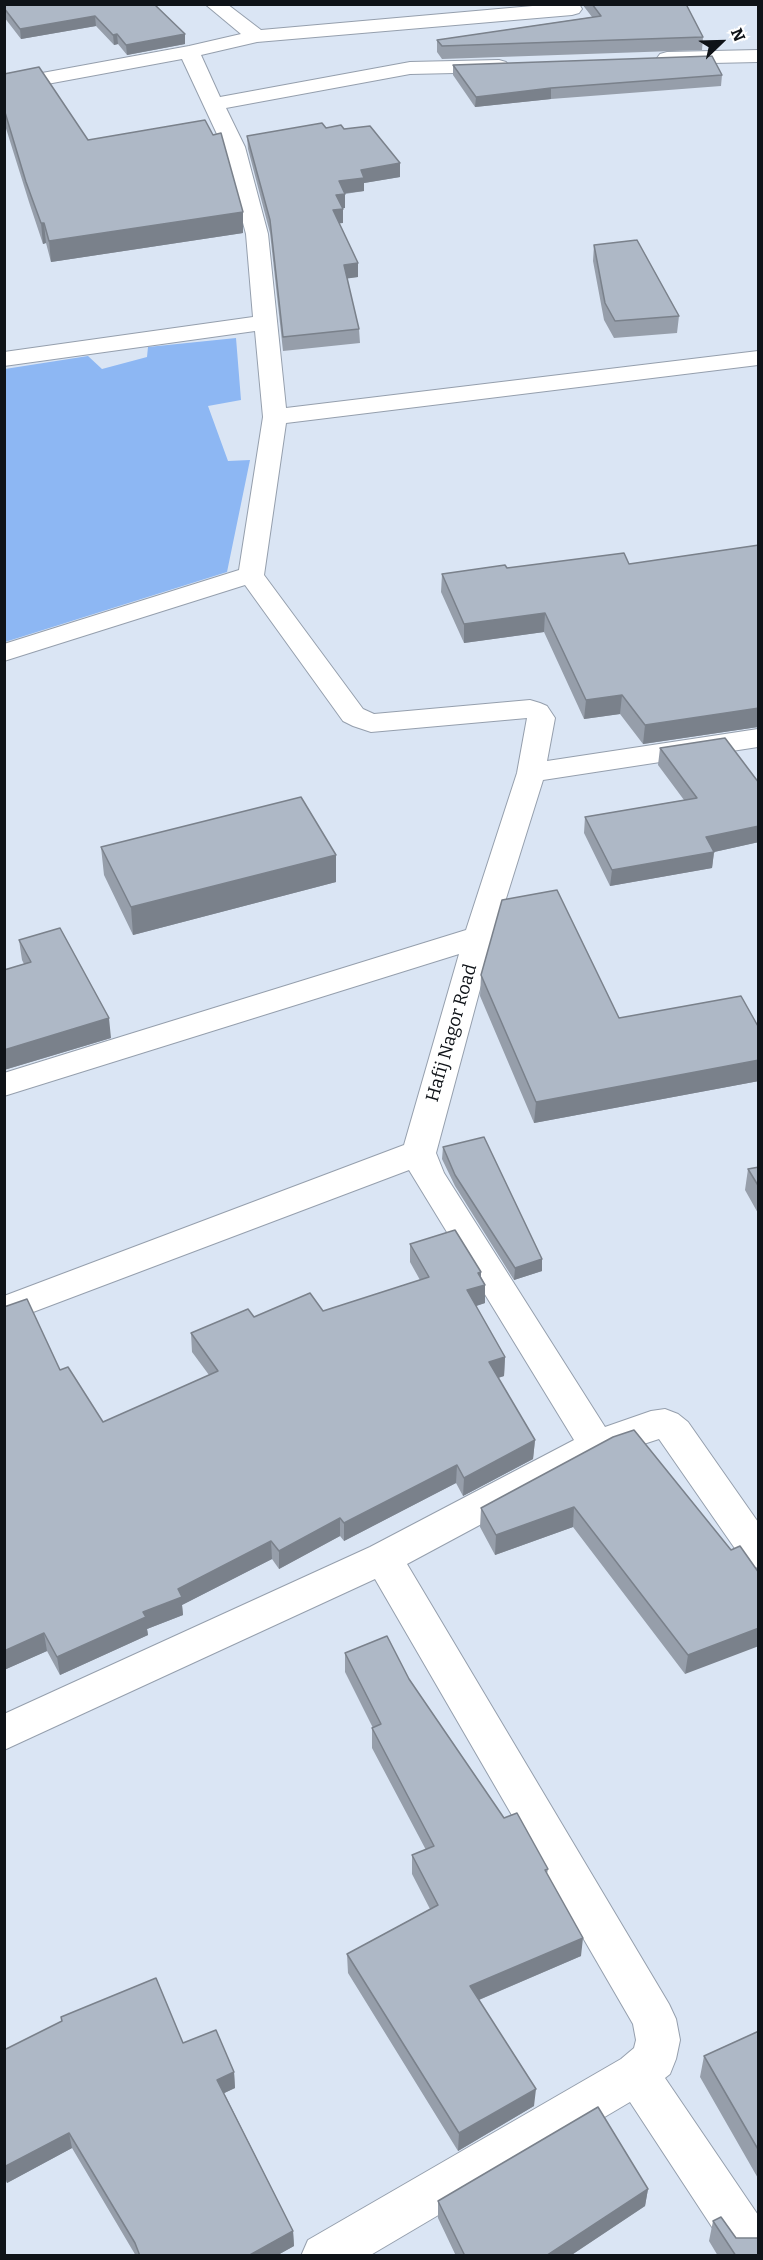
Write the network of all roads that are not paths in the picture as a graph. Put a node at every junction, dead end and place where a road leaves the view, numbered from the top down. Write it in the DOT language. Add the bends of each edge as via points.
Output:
graph roads {
  1 [pos="214,4"];
  2 [pos="568,4"];
  3 [pos="257,36"];
  4 [pos="189,52"];
  5 [pos="759,56"];
  6 [pos="650,59"];
  7 [pos="515,65"];
  8 [pos="4,86"];
  9 [pos="214,104"];
  10 [pos="266,322"];
  11 [pos="759,358"];
  12 [pos="4,359"];
  13 [pos="275,417"];
  14 [pos="251,575"];
  15 [pos="4,653"];
  16 [pos="759,738"];
  17 [pos="531,773"];
  18 [pos="479,937"];
  19 [pos="4,1084"];
  20 [pos="419,1153"];
  21 [pos="4,1310"];
  22 [pos="597,1445"];
  23 [pos="759,1552"];
  24 [pos="383,1558"];
  25 [pos="4,1733"];
  26 [pos="637,2074"];
  27 [pos="759,2255"];
  28 [pos="324,2256"];
  1 -- 3 [label="street"];
  2 -- 3 [label="street" via="573,9"];
  3 -- 4 [label="street"];
  4 -- 8 [label="street"];
  4 -- 9 [label="street"];
  5 -- 6 [label="street"];
  7 -- 9 [label="street" via="410,68"];
  9 -- 10 [label="street" via="234,147 257,234"];
  10 -- 12 [label="street"];
  10 -- 13 [label="street"];
  11 -- 13 [label="street"];
  13 -- 14 [label="street"];
  14 -- 15 [label="street"];
  14 -- 17 [label="street, Hafij Nagor Road" via="352,715 371,723 530,709 542,718"];
  16 -- 17 [label="street"];
  17 -- 18 [label="street, Hafij Nagor Road"];
  18 -- 19 [label="street"];
  18 -- 20 [label="street, Hafij Nagor Road"];
  20 -- 21 [label="street"];
  20 -- 22 [label="street" via="429,1176"];
  22 -- 23 [label="street" via="665,1424 675,1432"];
  22 -- 24 [label="street"];
  24 -- 25 [label="street"];
  24 -- 26 [label="street" via="654,2019 658,2040 654,2059"];
  26 -- 27 [label="street"];
  26 -- 28 [label="street"];
}
